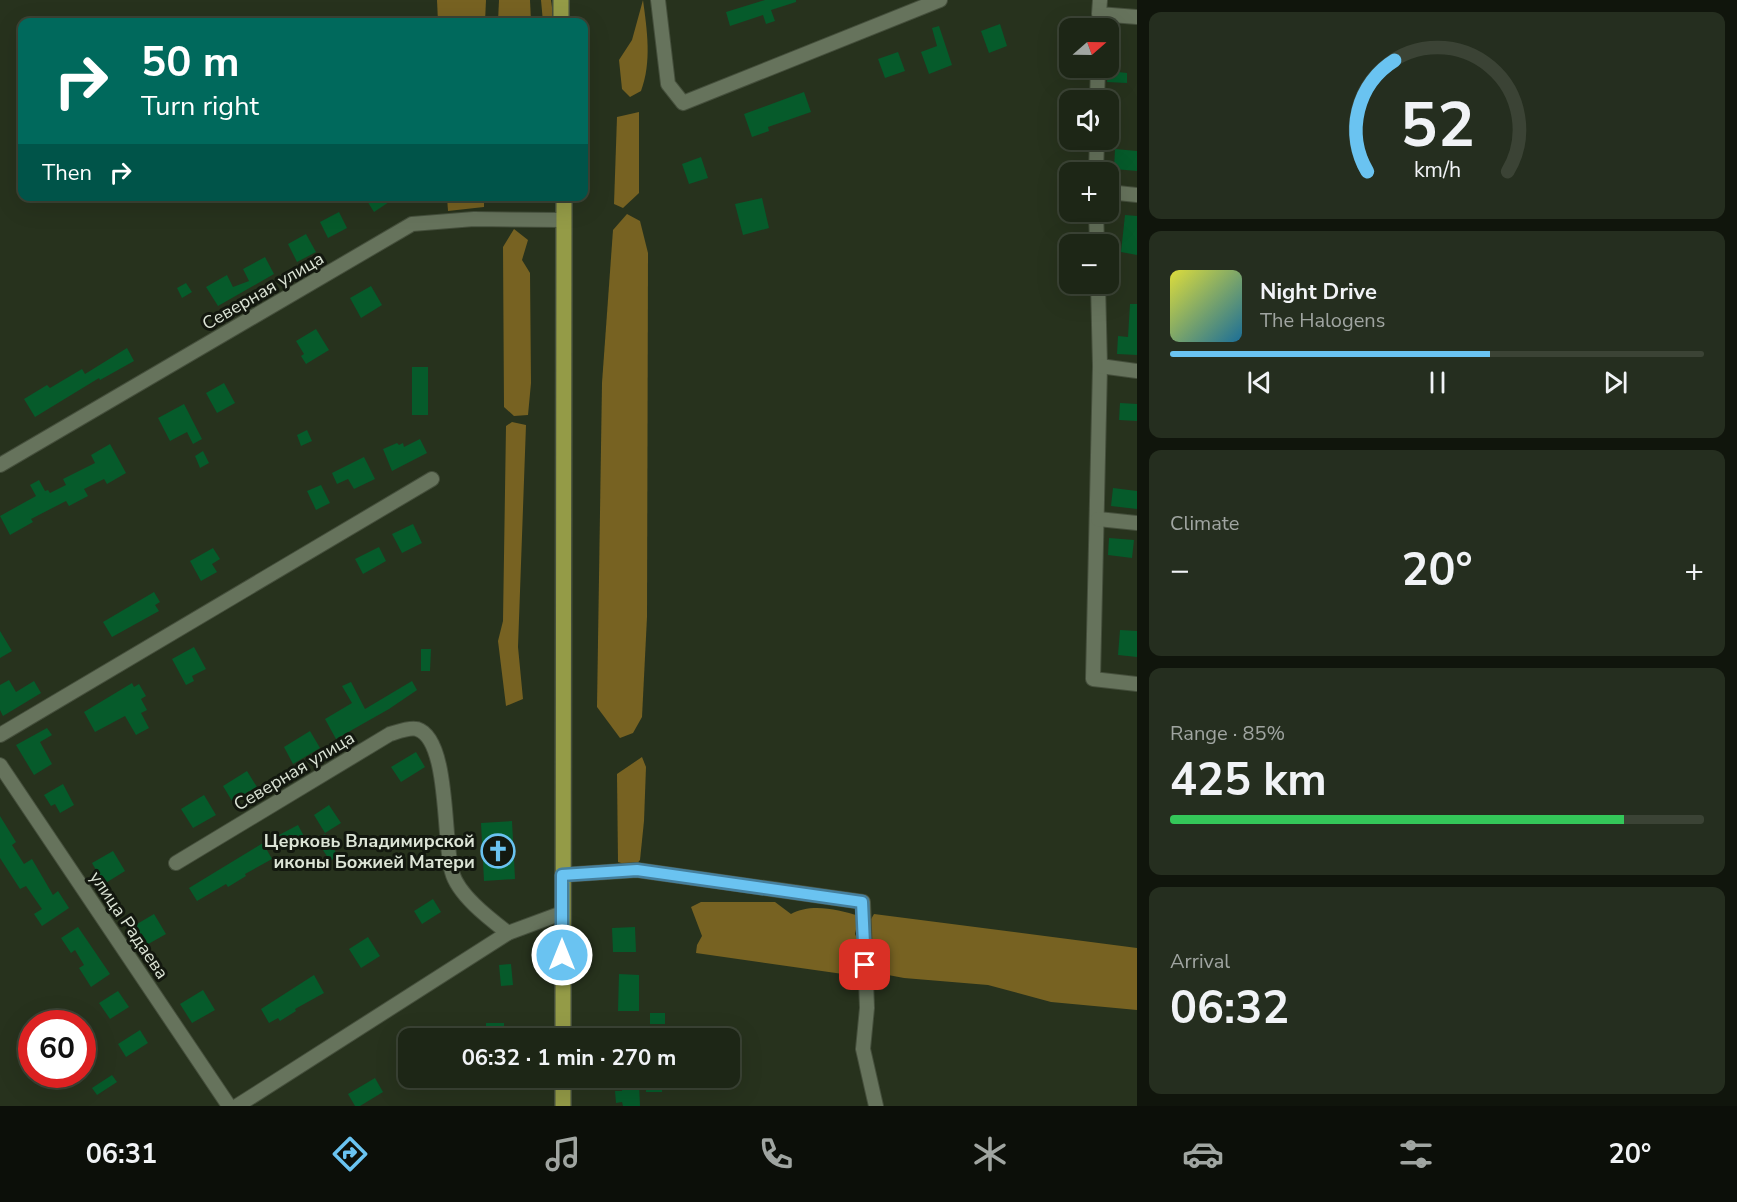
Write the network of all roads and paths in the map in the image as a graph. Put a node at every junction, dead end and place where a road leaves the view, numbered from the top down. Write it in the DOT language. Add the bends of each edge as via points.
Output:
graph roads {
  1 [pos="561,0"];
  2 [pos="658,0"];
  3 [pos="940,0"];
  4 [pos="1099,14"];
  5 [pos="1137,17"];
  6 [pos="561,18"];
  7 [pos="1119,193"];
  8 [pos="1137,195"];
  9 [pos="564,201"];
  10 [pos="564,220"];
  11 [pos="1098,294"];
  12 [pos="1100,366"];
  13 [pos="1137,371"];
  14 [pos="0,465"];
  15 [pos="432,478"];
  16 [pos="1098,519"];
  17 [pos="1137,523"];
  18 [pos="1137,684"];
  19 [pos="0,735"];
  20 [pos="0,765"];
  21 [pos="176,863"];
  22 [pos="562,875"];
  23 [pos="562,913"];
  24 [pos="508,933"];
  25 [pos="563,1028"];
  26 [pos="563,1088"];
  27 [pos="229,1106"];
  28 [pos="237,1106"];
  29 [pos="563,1106"];
  30 [pos="876,1106"];
  1 -- 6 [label="main road"];
  2 -- 3 [label="street" via="668,84 683,103"];
  4 -- 5 [label="street"];
  7 -- 8 [label="street"];
  9 -- 10 [label="main road"];
  10 -- 14 [label="street, Северная улица" via="474,219 411,224"];
  10 -- 22 [label="main road"];
  11 -- 12 [label="street"];
  12 -- 13 [label="street"];
  12 -- 16 [label="street"];
  15 -- 19 [label="street"];
  16 -- 17 [label="street"];
  16 -- 18 [label="street" via="1093,679"];
  20 -- 27 [label="street, улица Радаева"];
  21 -- 24 [label="street, Северная улица" via="390,734 415,729 428,735 438,757 452,874 485,916"];
  22 -- 23 [label="main road"];
  22 -- 30 [label="street" via="637,870 862,902 867,1008 863,1049"];
  23 -- 24 [label="street"];
  23 -- 25 [label="main road"];
  24 -- 28 [label="street"];
  26 -- 29 [label="main road"];
}
